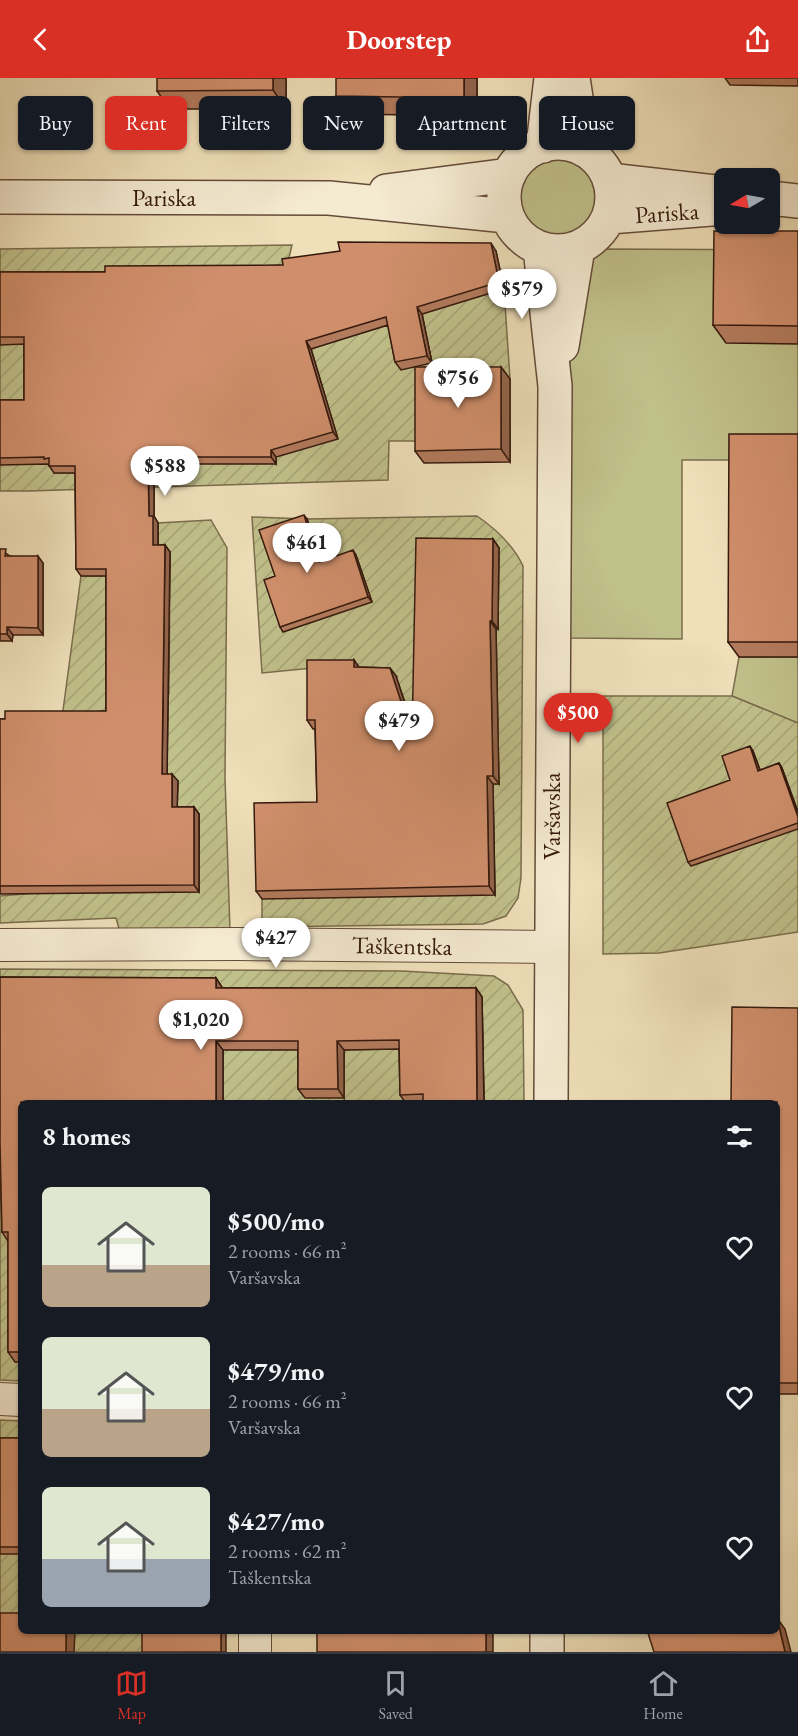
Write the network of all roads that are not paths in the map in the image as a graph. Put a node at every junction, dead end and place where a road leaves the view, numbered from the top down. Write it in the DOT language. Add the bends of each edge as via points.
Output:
graph roads {
  1 [pos="550,78"];
  2 [pos="573,78"];
  3 [pos="548,96"];
  4 [pos="576,96"];
  5 [pos="539,148"];
  6 [pos="584,150"];
  7 [pos="509,175"];
  8 [pos="609,180"];
  9 [pos="714,192"];
  10 [pos="0,197"];
  11 [pos="329,198"];
  12 [pos="780,199"];
  13 [pos="798,202"];
  14 [pos="780,204"];
  15 [pos="714,209"];
  16 [pos="507,216"];
  17 [pos="609,217"];
  18 [pos="540,248"];
  19 [pos="578,248"];
  20 [pos="555,386"];
  21 [pos="0,945"];
  22 [pos="551,947"];
  23 [pos="550,1100"];
  24 [pos="0,1400"];
  25 [pos="18,1400"];
  26 [pos="255,1634"];
  27 [pos="547,1634"];
  28 [pos="255,1652"];
  29 [pos="547,1652"];
  1 -- 3 [label="street"];
  2 -- 4 [label="street"];
  5 -- 7 [label="street" via="526,153"];
  6 -- 8 [label="street" via="600,163"];
  7 -- 11 [label="street, Pariska"];
  7 -- 16 [label="street" via="504,202"];
  8 -- 9 [label="street, Pariska"];
  8 -- 17 [label="street"];
  10 -- 11 [label="street, Pariska"];
  11 -- 16 [label="street, Pariska"];
  12 -- 13 [label="street"];
  13 -- 14 [label="street"];
  15 -- 17 [label="street, Pariska"];
  16 -- 18 [label="street" via="520,236"];
  17 -- 19 [label="street" via="596,236"];
  18 -- 19 [label="street"];
  18 -- 20 [label="street, Varšavska"];
  19 -- 20 [label="street, Varšavska"];
  20 -- 22 [label="street, Varšavska"];
  21 -- 22 [label="street, Taškentska"];
  22 -- 23 [label="street, Varšavska"];
  24 -- 25 [label="street"];
  26 -- 28 [label="street"];
  27 -- 29 [label="street"];
}
